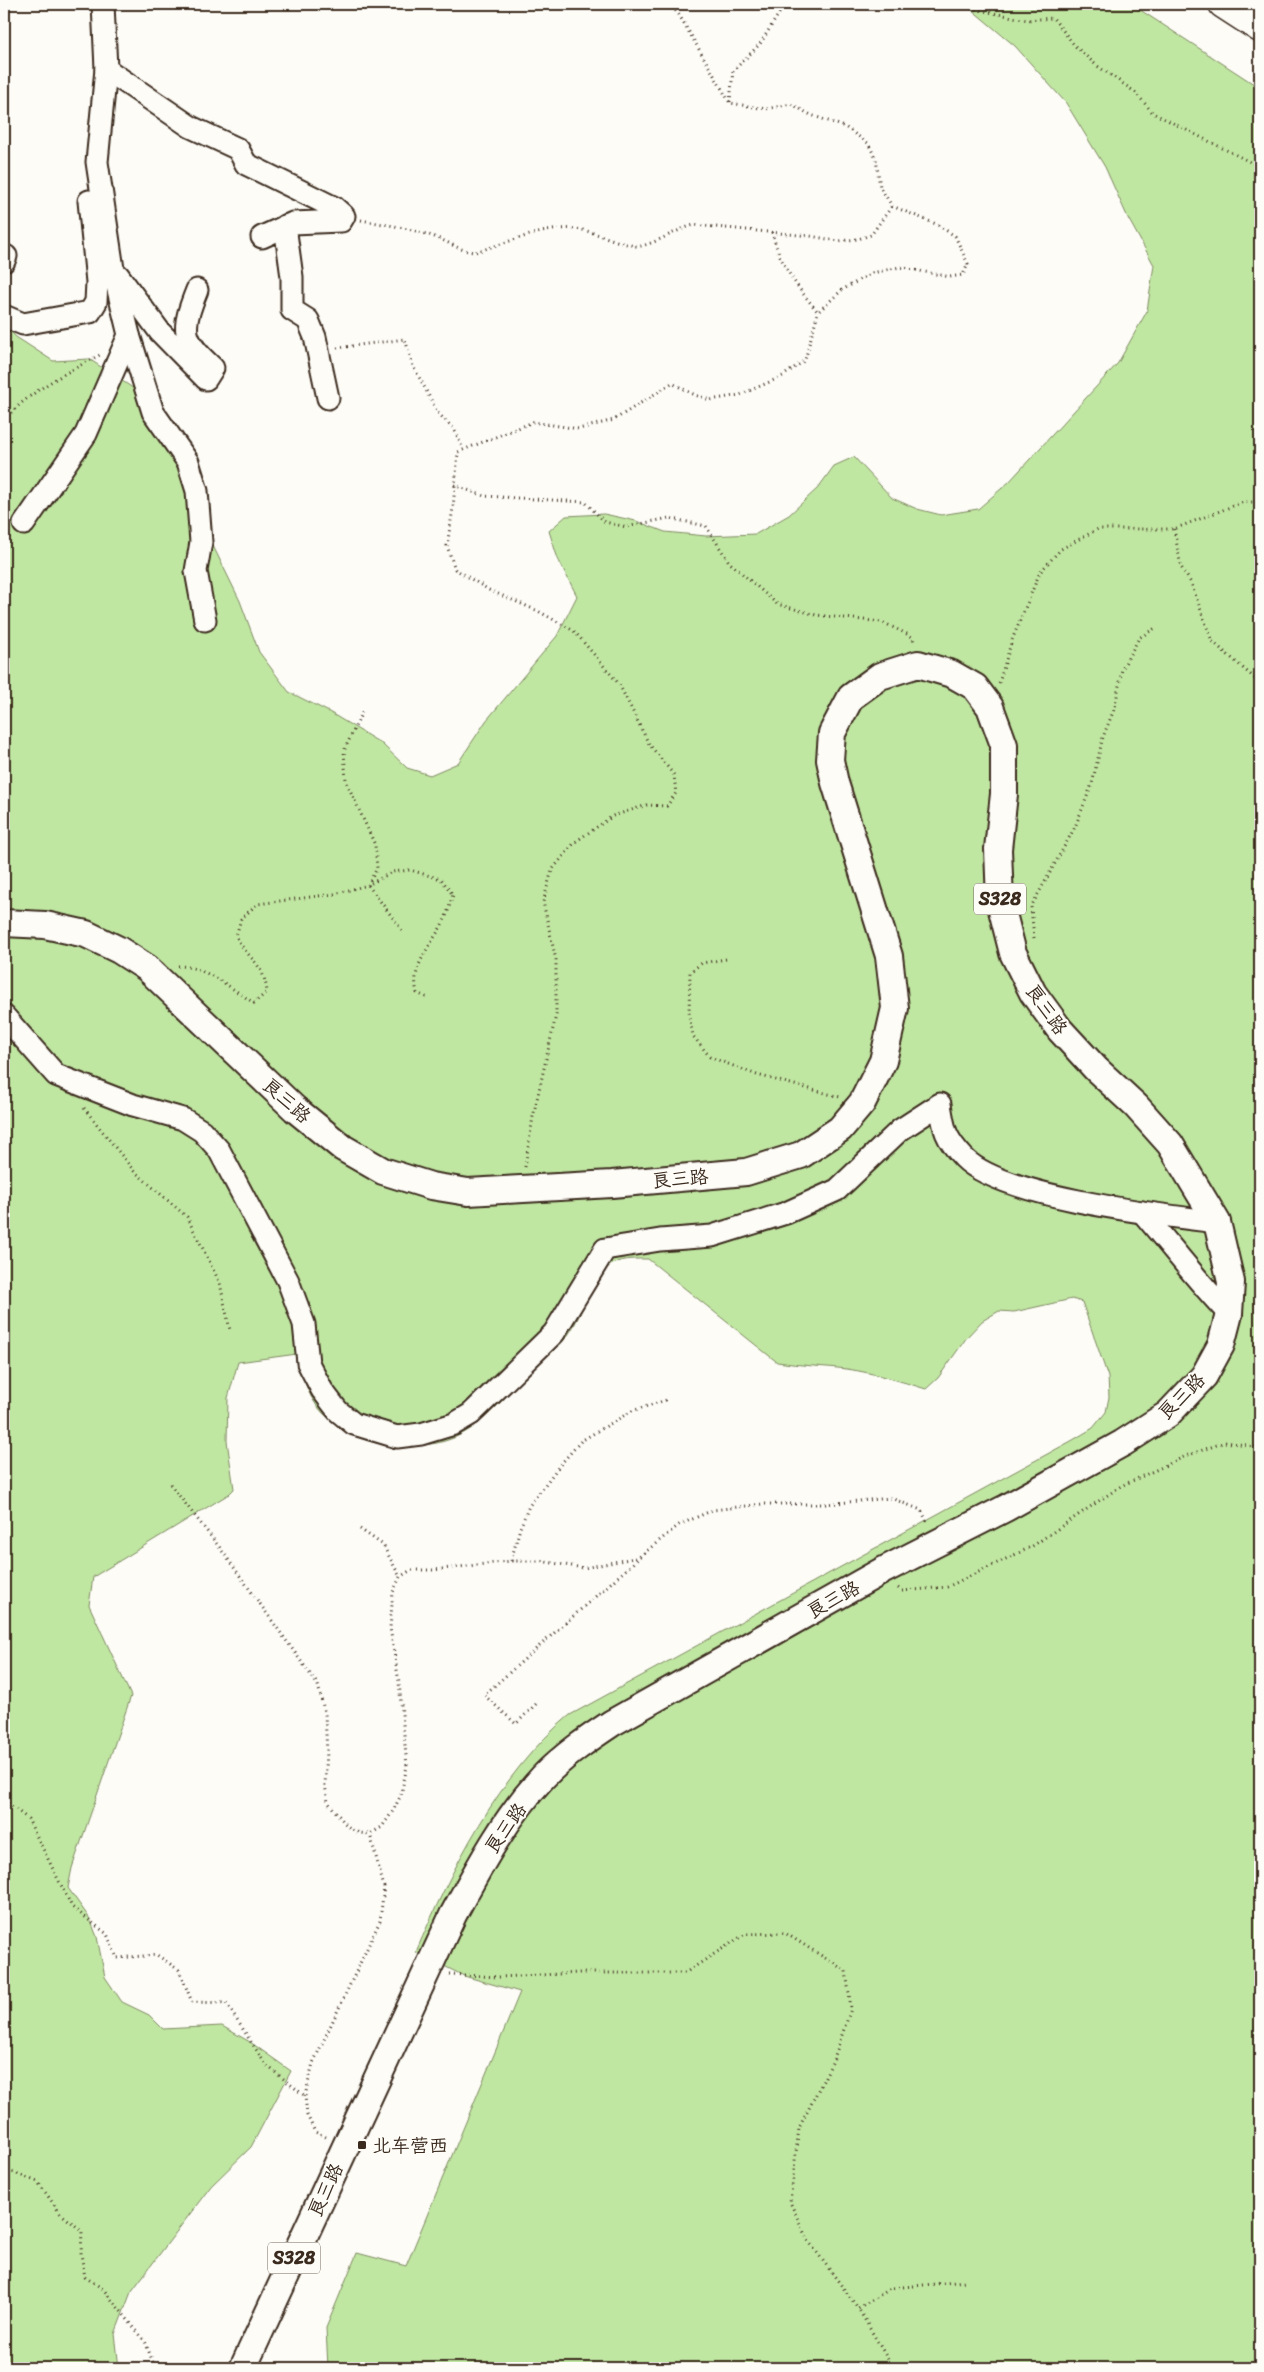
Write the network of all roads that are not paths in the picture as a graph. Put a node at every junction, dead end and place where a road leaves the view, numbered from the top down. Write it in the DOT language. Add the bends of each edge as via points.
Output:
graph roads {
  1 [pos="102,4"];
  2 [pos="1223,4"];
  3 [pos="1260,28"];
  4 [pos="106,69"];
  5 [pos="102,193"];
  6 [pos="285,226"];
  7 [pos="262,237"];
  8 [pos="114,269"];
  9 [pos="197,290"];
  10 [pos="4,316"];
  11 [pos="130,334"];
  12 [pos="328,398"];
  13 [pos="24,524"];
  14 [pos="205,620"];
  15 [pos="4,923"];
  16 [pos="4,1016"];
  17 [pos="1142,1212"];
  18 [pos="1217,1222"];
  19 [pos="1229,1314"];
  20 [pos="243,2368"];
  1 -- 4 [label="street"];
  2 -- 3 [label="highway"];
  4 -- 5 [label="street" via="97,162"];
  4 -- 6 [label="street" via="191,127 238,149 246,164 335,208 344,216 341,222"];
  5 -- 8 [label="street"];
  5 -- 10 [label="street" via="88,194 97,282 96,302 90,312 23,324"];
  6 -- 7 [label="street"];
  6 -- 12 [label="street" via="292,277 292,310 308,320"];
  8 -- 9 [label="street" via="160,332 206,379 213,368 194,350 186,334 186,317"];
  8 -- 11 [label="street"];
  11 -- 13 [label="street" via="86,434"];
  11 -- 14 [label="street" via="154,412 188,462 197,491 201,542 196,571"];
  15 -- 18 [label="main road, 良三路 / S328" via="45,925 86,934 148,968 295,1109 342,1148 383,1171 430,1186 468,1192 746,1172 801,1155 840,1129 862,1102 883,1061 895,1008 889,956 834,783 830,760 832,733 851,697 880,676 918,664 952,674 975,687 990,707 1004,745 1004,794 998,849 1000,902 1013,953 1033,993 1060,1030 1170,1144"];
  16 -- 17 [label="street" via="56,1075 183,1119 202,1131 219,1150 288,1281 304,1324 308,1363 322,1390 338,1411 354,1424 397,1436 421,1434 454,1424 472,1414 554,1333 605,1249 712,1236 786,1213 837,1190 900,1130 940,1104 944,1132 965,1159 988,1175 1078,1201"];
  17 -- 18 [label="street"];
  17 -- 19 [label="street"];
  18 -- 19 [label="main road, 良三路 / S328" via="1231,1282"];
  19 -- 20 [label="main road, 良三路 / S328" via="1221,1345 1204,1376 1168,1414 1123,1443 939,1544 882,1571 612,1723 577,1746 543,1777 483,1860 458,1908"];
}
